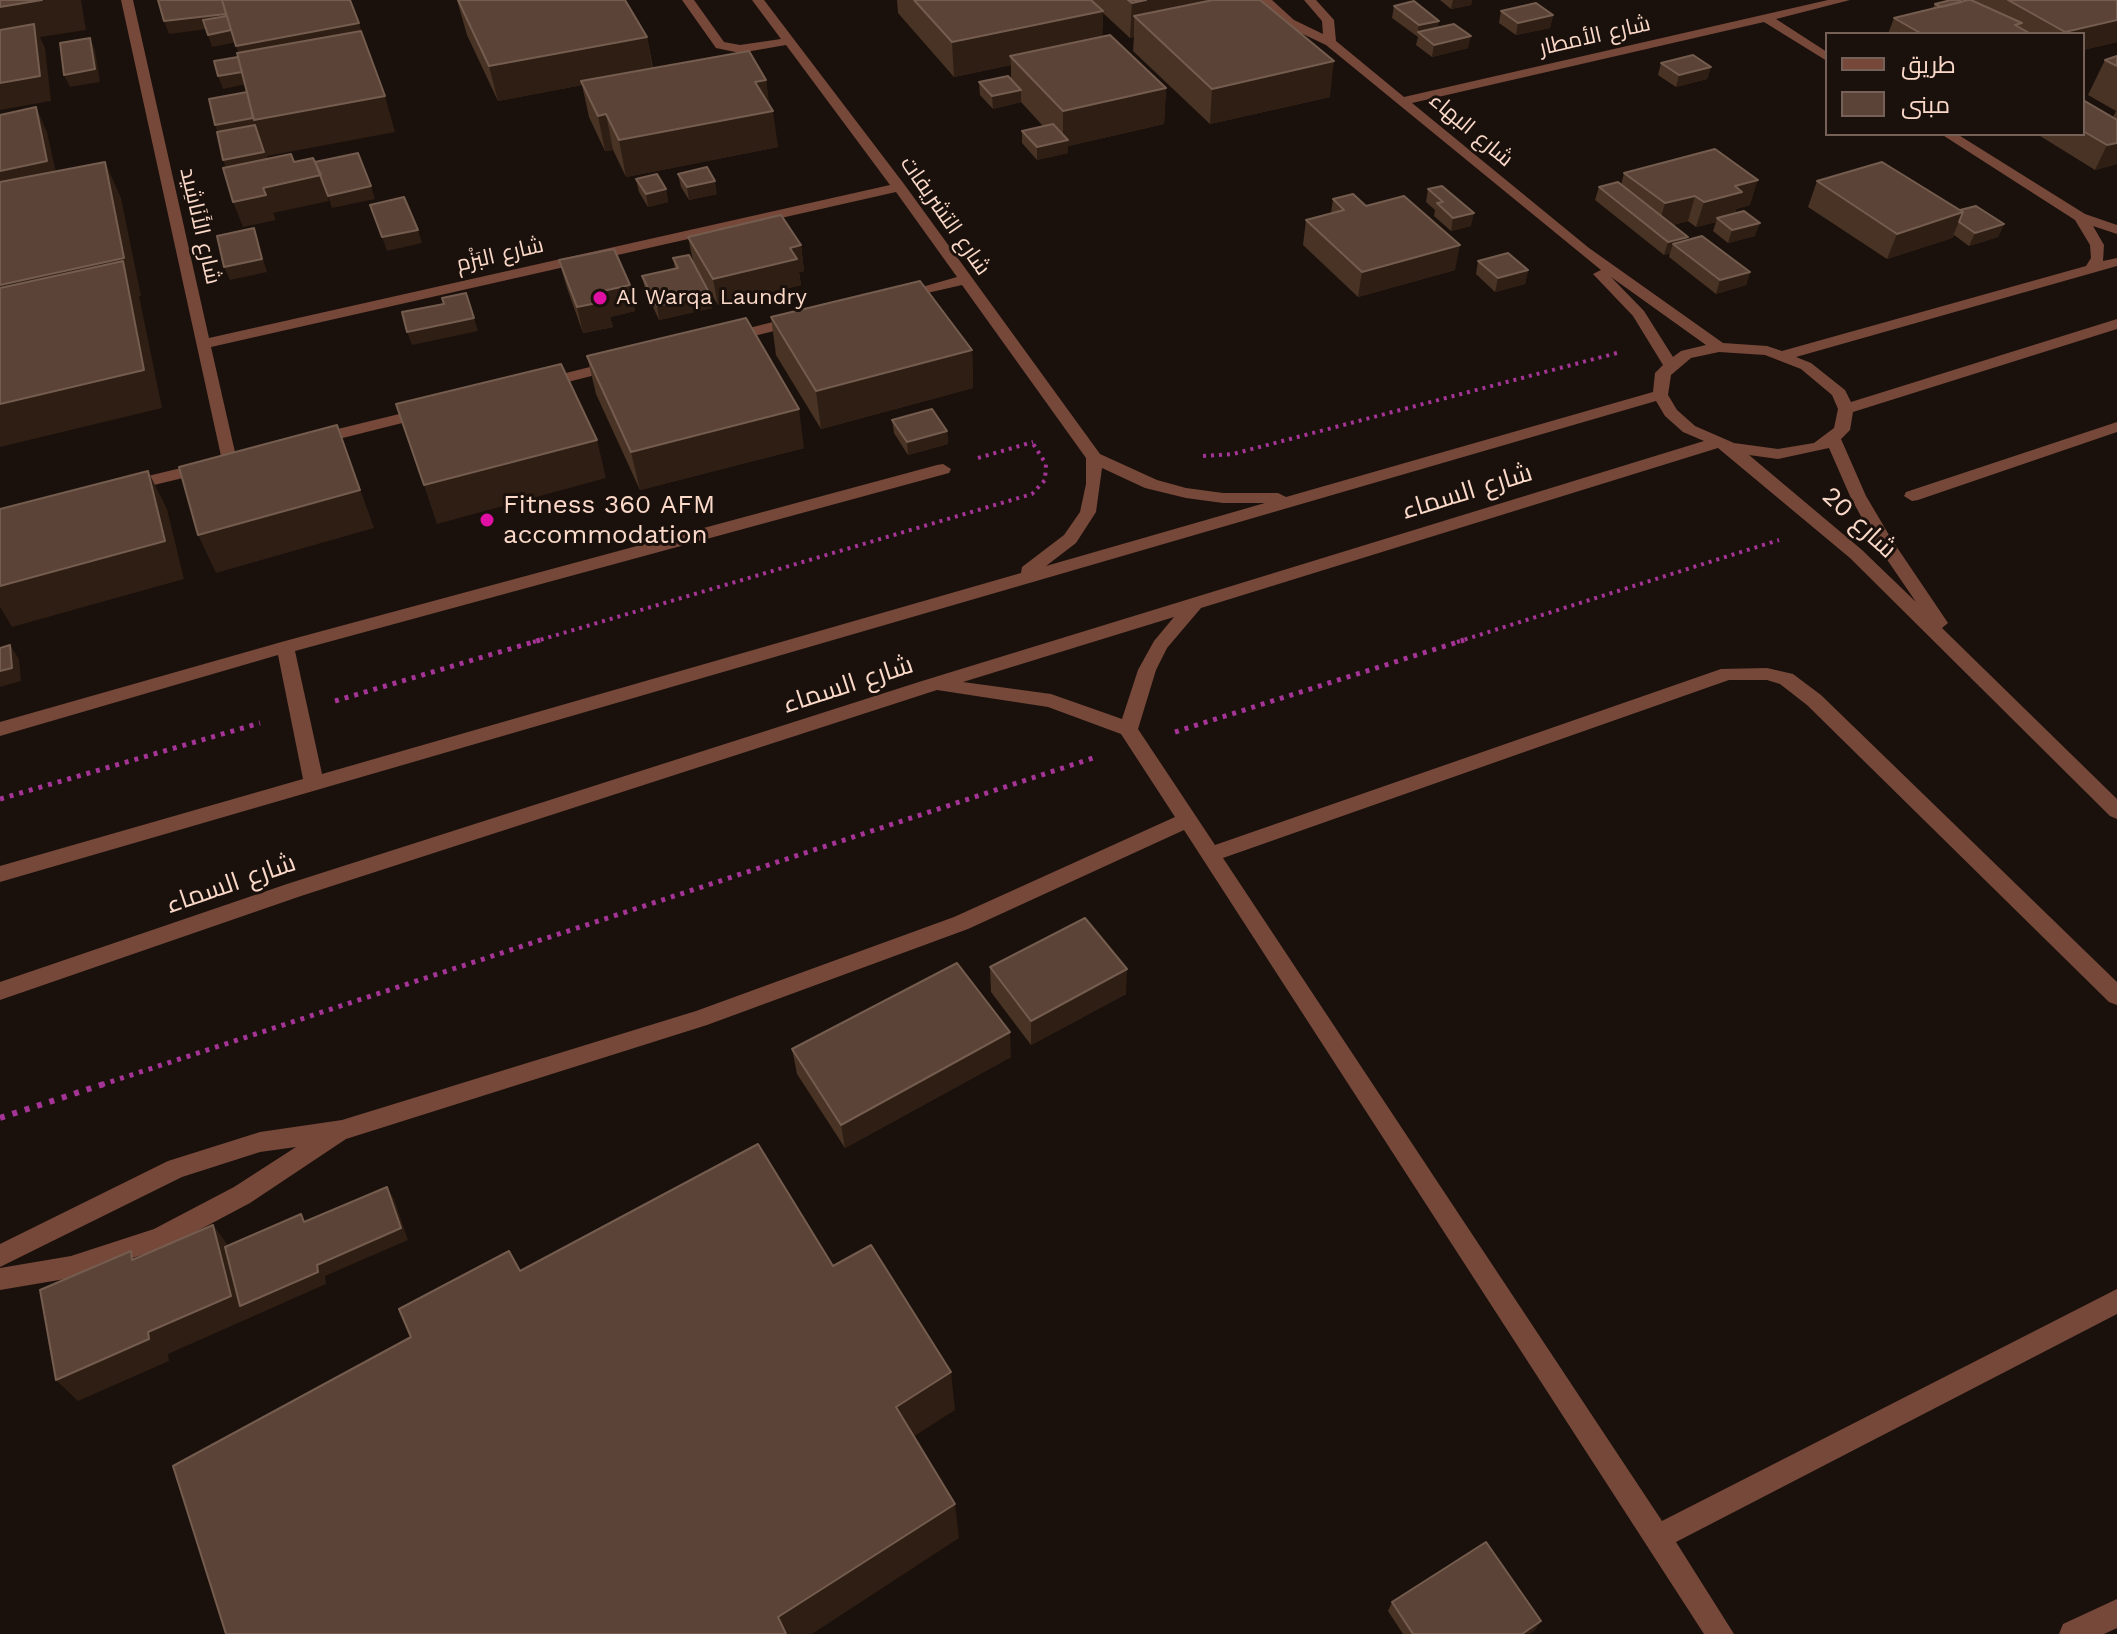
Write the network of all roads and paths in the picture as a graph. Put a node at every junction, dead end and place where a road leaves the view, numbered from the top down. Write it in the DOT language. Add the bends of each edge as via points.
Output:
graph roads {
  1 [pos="127,0"];
  2 [pos="688,0"];
  3 [pos="758,0"];
  4 [pos="1265,0"];
  5 [pos="1310,0"];
  6 [pos="1844,0"];
  7 [pos="1766,18"];
  8 [pos="788,41"];
  9 [pos="1330,42"];
  10 [pos="1825,56"];
  11 [pos="1402,101"];
  12 [pos="1951,136"];
  13 [pos="899,187"];
  14 [pos="2080,217"];
  15 [pos="2117,230"];
  16 [pos="1584,251"];
  17 [pos="2117,262"];
  18 [pos="2092,269"];
  19 [pos="963,280"];
  20 [pos="887,299"];
  21 [pos="810,318"];
  22 [pos="2117,324"];
  23 [pos="719,340"];
  24 [pos="204,344"];
  25 [pos="1719,347"];
  26 [pos="1617,353"];
  27 [pos="1783,356"];
  28 [pos="642,359"];
  29 [pos="1670,364"];
  30 [pos="535,386"];
  31 [pos="1660,395"];
  32 [pos="443,408"];
  33 [pos="1846,409"];
  34 [pos="2117,427"];
  35 [pos="1074,430"];
  36 [pos="1833,439"];
  37 [pos="305,442"];
  38 [pos="1032,442"];
  39 [pos="1723,445"];
  40 [pos="1194,455"];
  41 [pos="1094,458"];
  42 [pos="943,469"];
  43 [pos="107,492"];
  44 [pos="1912,496"];
  45 [pos="1305,497"];
  46 [pos="1787,538"];
  47 [pos="1008,583"];
  48 [pos="1197,601"];
  49 [pos="1948,641"];
  50 [pos="285,647"];
  51 [pos="929,686"];
  52 [pos="299,712"];
  53 [pos="0,729"];
  54 [pos="1133,736"];
  55 [pos="314,784"];
  56 [pos="0,799"];
  57 [pos="2117,811"];
  58 [pos="1189,819"];
  59 [pos="1211,854"];
  60 [pos="0,874"];
  61 [pos="0,991"];
  62 [pos="2117,996"];
  63 [pos="0,1118"];
  64 [pos="342,1130"];
  65 [pos="0,1256"];
  66 [pos="0,1279"];
  67 [pos="2117,1301"];
  68 [pos="1658,1537"];
  69 [pos="2117,1613"];
  70 [pos="1720,1634"];
  71 [pos="2073,1634"];
  1 -- 24 [label="street, شارع الأَنَاشِيد"];
  2 -- 8 [label="street" via="720,45 740,49"];
  3 -- 8 [label="street, شارع التشريفات"];
  4 -- 9 [label="street, شارع البهاء" via="1290,23"];
  5 -- 9 [label="street, شارع البهاء" via="1328,20"];
  6 -- 7 [label="street, شارع الأمطار"];
  7 -- 10 [label="street"];
  7 -- 11 [label="street, شارع الأمطار"];
  8 -- 13 [label="street, شارع التشريفات"];
  9 -- 11 [label="street, شارع البهاء"];
  11 -- 16 [label="street, شارع البهاء"];
  12 -- 14 [label="street"];
  13 -- 19 [label="street, شارع التشريفات"];
  13 -- 24 [label="street, شارع البَزْم"];
  14 -- 15 [label="street"];
  14 -- 18 [label="street" via="2097,245"];
  16 -- 25 [label="street, شارع البهاء"];
  16 -- 29 [label="street, شارع البهاء" via="1639,314"];
  17 -- 18 [label="street"];
  18 -- 27 [label="street"];
  19 -- 20 [label="street"];
  19 -- 35 [label="street, شارع التشريفات"];
  21 -- 23 [label="street"];
  22 -- 33 [label="street"];
  24 -- 43 [label="street, شارع الأَنَاشِيد" via="236,459"];
  25 -- 27 [label="street"];
  25 -- 29 [label="street"];
  26 -- 40 [label="path" via="1233,454"];
  27 -- 33 [label="street" via="1825,379"];
  28 -- 30 [label="street"];
  29 -- 31 [label="street" via="1659,384"];
  31 -- 39 [label="street" via="1689,429"];
  31 -- 45 [label="street, شارع السماء"];
  32 -- 37 [label="street"];
  33 -- 36 [label="street" via="1846,420"];
  34 -- 44 [label="street"];
  35 -- 38 [label="path"];
  35 -- 41 [label="street, شارع التشريفات"];
  36 -- 39 [label="street" via="1800,453 1754,453"];
  36 -- 49 [label="street, شارع 20" via="1878,531"];
  38 -- 42 [label="path"];
  38 -- 52 [label="path" via="1046,464 1045,480 1032,494"];
  39 -- 48 [label="street, شارع السماء"];
  39 -- 49 [label="street, شارع 20" via="1816,518"];
  41 -- 45 [label="street, شارع التشريفات" via="1151,484 1186,493"];
  41 -- 47 [label="street" via="1088,512 1070,539"];
  42 -- 50 [label="street"];
  45 -- 47 [label="street, شارع السماء"];
  46 -- 54 [label="path"];
  47 -- 55 [label="street, شارع السماء"];
  48 -- 51 [label="street, شارع السماء"];
  48 -- 54 [label="street" via="1160,645 1147,670"];
  49 -- 57 [label="street, شارع 20"];
  50 -- 52 [label="street"];
  50 -- 53 [label="street"];
  51 -- 54 [label="street" via="1012,693 1090,713"];
  51 -- 61 [label="street, شارع السماء" via="294,890"];
  52 -- 55 [label="street"];
  52 -- 56 [label="path"];
  54 -- 58 [label="street"];
  54 -- 63 [label="path"];
  55 -- 60 [label="street, شارع السماء"];
  58 -- 59 [label="street"];
  58 -- 64 [label="street" via="1079,872 834,972"];
  59 -- 62 [label="street" via="1728,674 1767,674 1786,679 1814,700"];
  59 -- 68 [label="street"];
  64 -- 65 [label="street" via="260,1142 176,1168"];
  64 -- 66 [label="street" via="242,1195 160,1238 71,1267"];
  67 -- 68 [label="street"];
  68 -- 70 [label="street"];
  69 -- 71 [label="street"];
}
